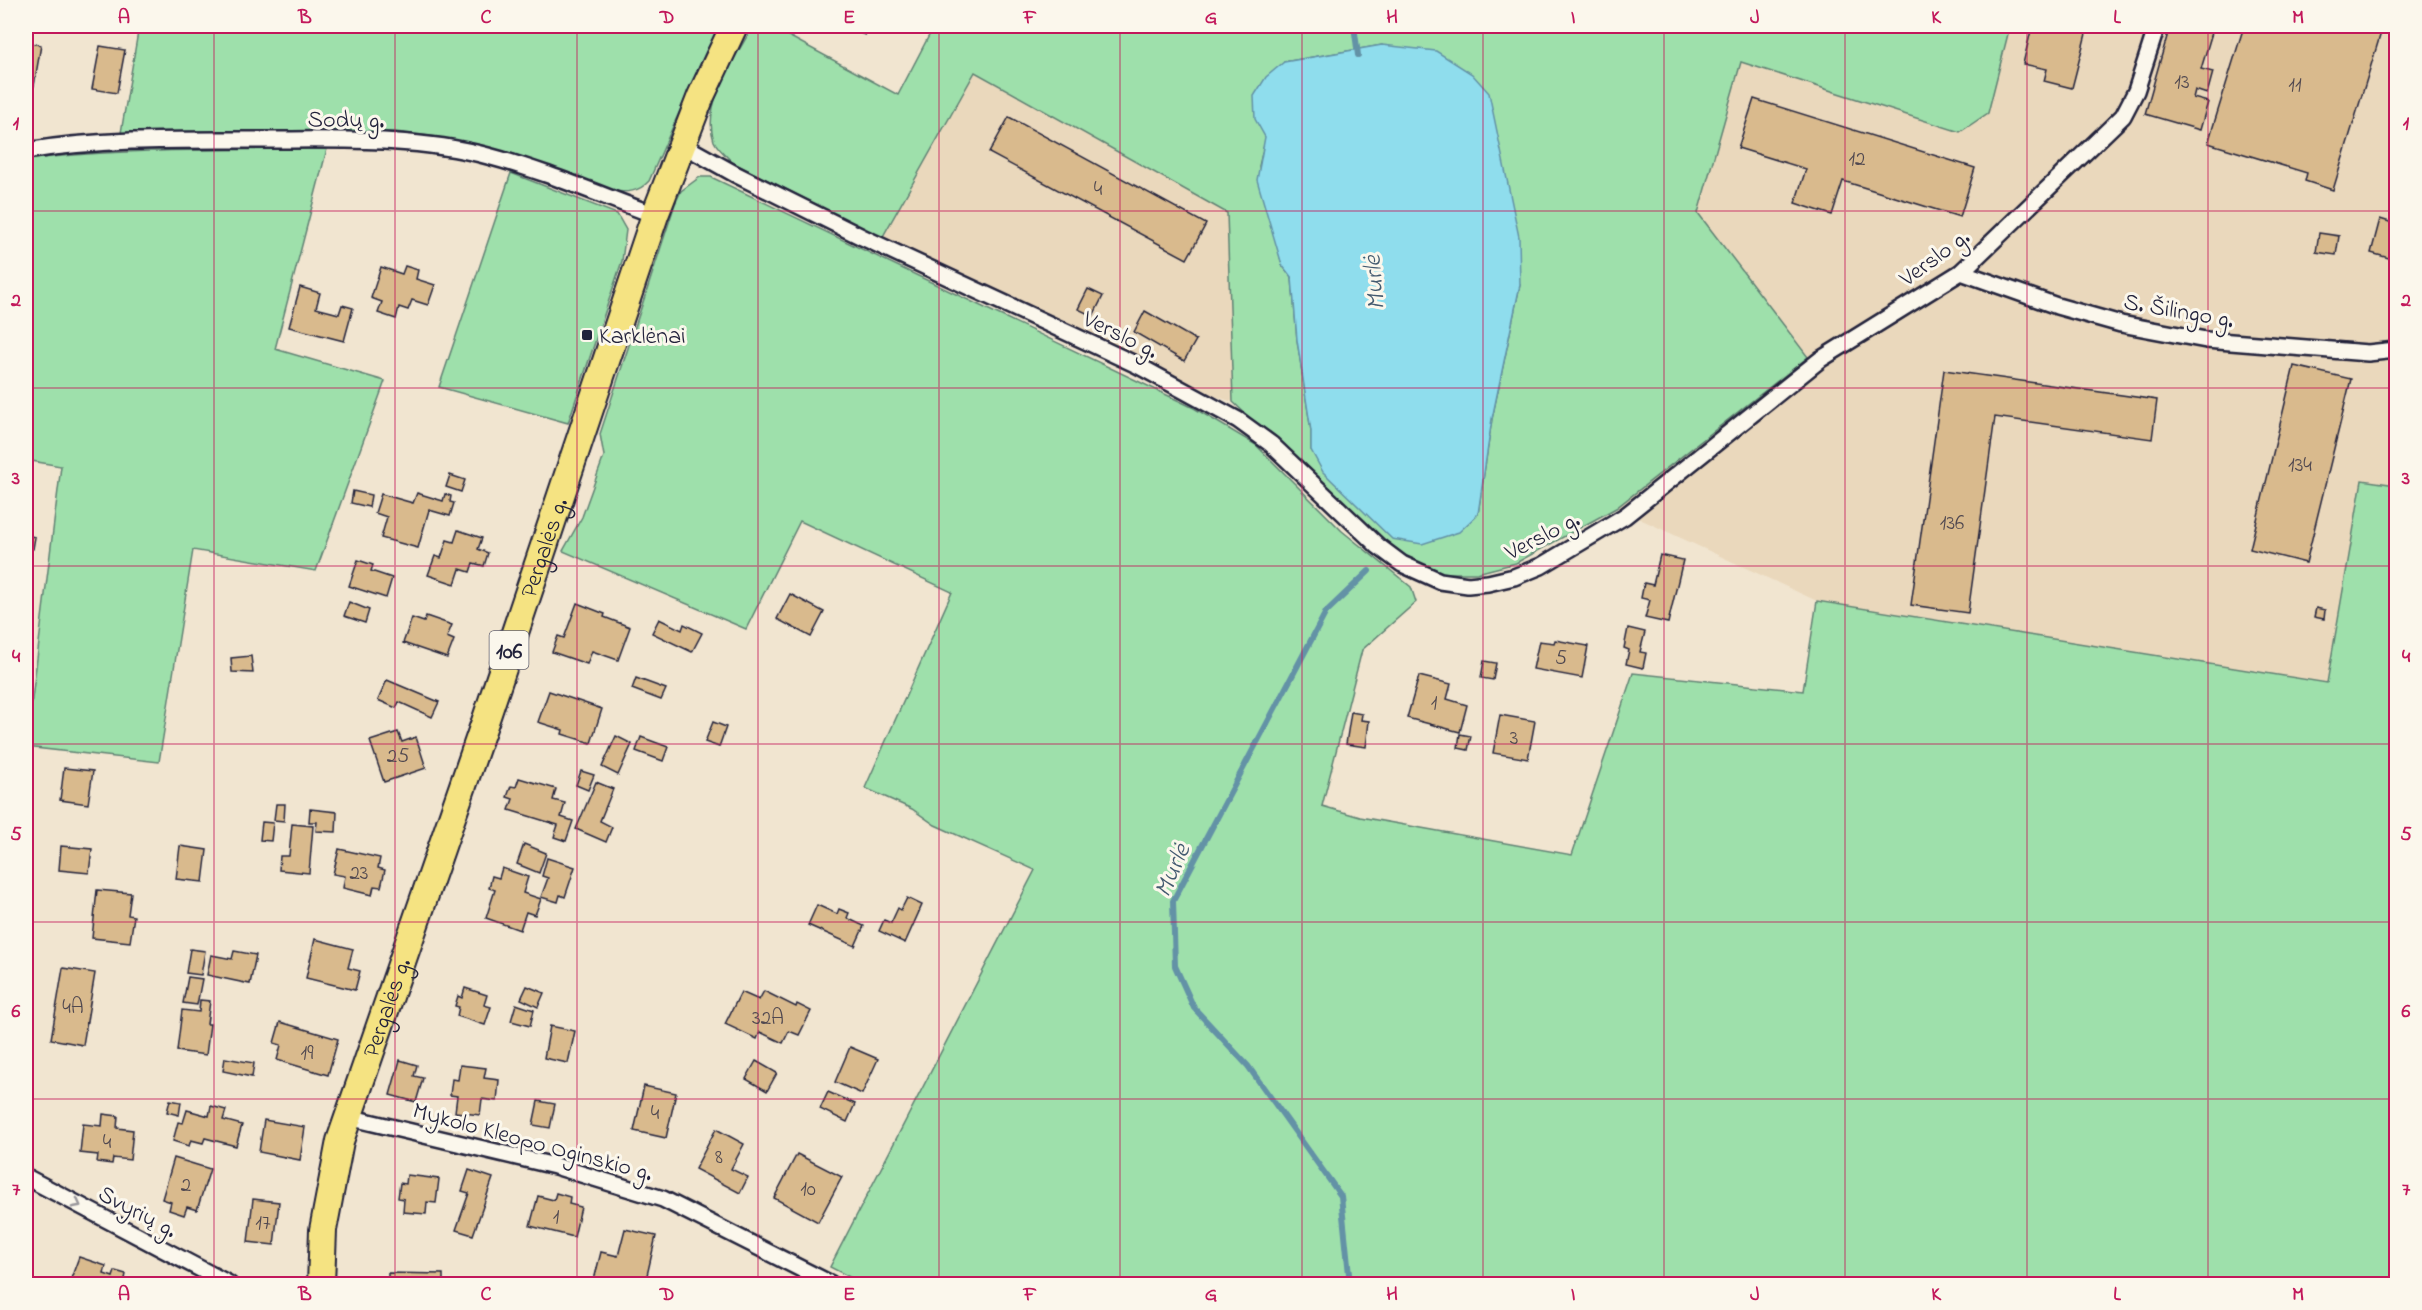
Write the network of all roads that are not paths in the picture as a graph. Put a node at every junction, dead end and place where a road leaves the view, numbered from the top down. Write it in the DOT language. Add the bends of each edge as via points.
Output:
graph roads {
  1 [pos="734,26"];
  2 [pos="2157,26"];
  3 [pos="681,144"];
  4 [pos="26,151"];
  5 [pos="655,215"];
  6 [pos="1961,272"];
  7 [pos="2397,350"];
  8 [pos="348,1117"];
  9 [pos="26,1177"];
  10 [pos="230,1284"];
  11 [pos="321,1284"];
  12 [pos="831,1284"];
  1 -- 3 [label="main road, Pergalės g. / 106"];
  2 -- 6 [label="street, Verslo g." via="2136,91 2123,116"];
  3 -- 5 [label="main road, Pergalės g. / 106"];
  3 -- 6 [label="street, Verslo g." via="862,237 1137,365 1238,420 1271,444 1378,546 1420,573 1453,584 1514,577 1541,566 1625,516 1821,359"];
  4 -- 5 [label="street, Sodų g." via="149,141 342,140 420,145 488,156"];
  5 -- 8 [label="main road, Pergalės g. / 106"];
  6 -- 7 [label="street, S. Šilingo g." via="2090,316 2206,340 2368,353"];
  8 -- 11 [label="main road, Pergalės g. / 106" via="329,1190"];
  8 -- 12 [label="street, Mykolo Kleopo Oginskio g." via="555,1166 652,1195"];
  9 -- 10 [label="street, Svyrių g., one-way"];
}
